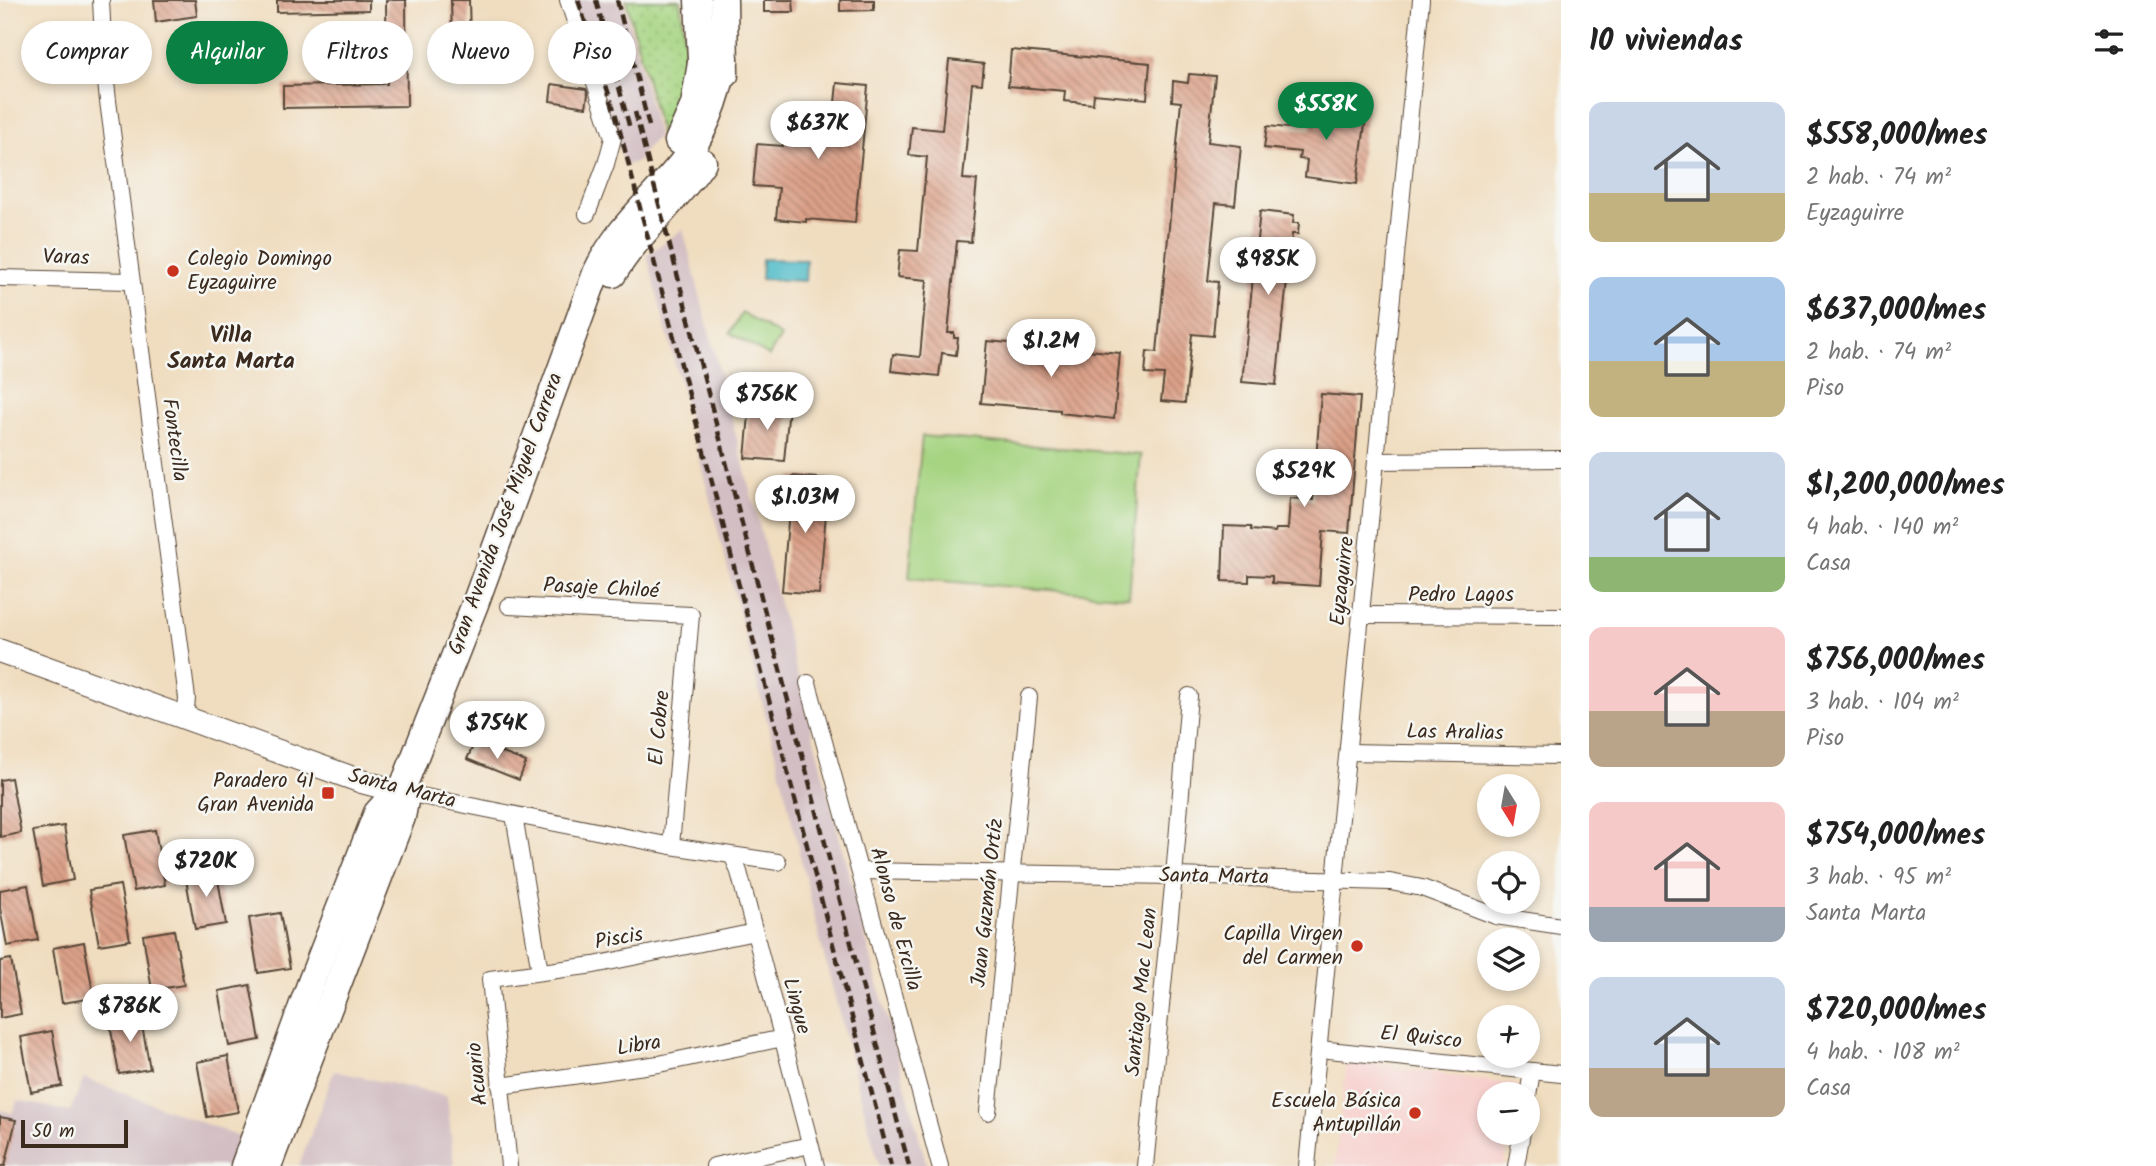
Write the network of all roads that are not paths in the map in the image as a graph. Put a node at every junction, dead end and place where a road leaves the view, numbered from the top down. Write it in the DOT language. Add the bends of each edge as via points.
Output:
graph roads {
  1 [pos="100,0"];
  2 [pos="568,0"];
  3 [pos="724,0"];
  4 [pos="1421,0"];
  5 [pos="697,2"];
  6 [pos="713,61"];
  7 [pos="586,214"];
  8 [pos="0,278"];
  9 [pos="131,281"];
  10 [pos="565,354"];
  11 [pos="1561,459"];
  12 [pos="1376,461"];
  13 [pos="509,606"];
  14 [pos="691,615"];
  15 [pos="1361,615"];
  16 [pos="1561,616"];
  17 [pos="0,651"];
  18 [pos="808,682"];
  19 [pos="1189,696"];
  20 [pos="1029,697"];
  21 [pos="185,718"];
  22 [pos="1348,752"];
  23 [pos="1561,756"];
  24 [pos="401,792"];
  25 [pos="514,815"];
  26 [pos="671,846"];
  27 [pos="733,856"];
  28 [pos="778,862"];
  29 [pos="860,871"];
  30 [pos="1012,873"];
  31 [pos="1174,876"];
  32 [pos="1335,880"];
  33 [pos="1561,926"];
  34 [pos="755,932"];
  35 [pos="540,972"];
  36 [pos="490,979"];
  37 [pos="782,1038"];
  38 [pos="1319,1049"];
  39 [pos="1532,1071"];
  40 [pos="1561,1074"];
  41 [pos="1530,1082"];
  42 [pos="500,1086"];
  43 [pos="988,1112"];
  44 [pos="810,1145"];
  45 [pos="1520,1145"];
  46 [pos="945,1165"];
  47 [pos="244,1166"];
  48 [pos="268,1166"];
  49 [pos="509,1166"];
  50 [pos="714,1166"];
  51 [pos="816,1166"];
  52 [pos="1145,1166"];
  53 [pos="1307,1166"];
  54 [pos="1516,1166"];
  1 -- 9 [label="street, Fontecilla"];
  2 -- 7 [label="street" via="613,138"];
  3 -- 6 [label="main road, Gran Avenida José Miguel Carrera"];
  4 -- 12 [label="street, Eyzaguirre"];
  5 -- 6 [label="main road, Gran Avenida José Miguel Carrera"];
  6 -- 10 [label="main road, Gran Avenida José Miguel Carrera" via="677,144 613,212 588,250 578,279"];
  6 -- 10 [label="main road, Gran Avenida José Miguel Carrera" via="717,97 705,125 677,169 627,223 606,254"];
  6 -- 10 [label="main road, Gran Avenida José Miguel Carrera" via="720,122 709,151 684,188 629,250"];
  8 -- 9 [label="street, Varas"];
  9 -- 21 [label="street, Fontecilla" via="187,698"];
  10 -- 24 [label="main road, Gran Avenida José Miguel Carrera"];
  11 -- 12 [label="street"];
  12 -- 15 [label="street, Eyzaguirre"];
  13 -- 14 [label="street, Pasaje Chiloé"];
  14 -- 26 [label="street, El Cobre"];
  15 -- 16 [label="street, Pedro Lagos"];
  15 -- 22 [label="street, Eyzaguirre"];
  17 -- 21 [label="street, Santa Marta"];
  18 -- 29 [label="street, Alonso de Ercilla"];
  19 -- 31 [label="street, Santiago Mac Lean"];
  20 -- 30 [label="street, Juan Guzmán Ortíz"];
  21 -- 24 [label="street, Santa Marta"];
  22 -- 23 [label="street, Las Aralias"];
  22 -- 32 [label="street, Eyzaguirre"];
  24 -- 25 [label="street, Santa Marta"];
  24 -- 47 [label="main road, Gran Avenida José Miguel Carrera" via="377,813"];
  24 -- 48 [label="main road, Gran Avenida José Miguel Carrera" via="405,801 402,817"];
  25 -- 26 [label="street, Santa Marta"];
  25 -- 35 [label="street"];
  26 -- 27 [label="street, Santa Marta"];
  27 -- 28 [label="street, Santa Marta"];
  27 -- 34 [label="street, Lingue"];
  29 -- 30 [label="street, Santa Marta"];
  29 -- 46 [label="street, Alonso de Ercilla"];
  30 -- 31 [label="street, Santa Marta"];
  30 -- 43 [label="street, Juan Guzmán Ortíz"];
  31 -- 32 [label="street, Santa Marta"];
  31 -- 52 [label="street, Santiago Mac Lean"];
  32 -- 33 [label="street, Santa Marta" via="1407,884 1496,916"];
  32 -- 38 [label="street, Eyzaguirre"];
  34 -- 35 [label="street, Piscis"];
  34 -- 37 [label="street, Lingue"];
  35 -- 36 [label="street, Piscis"];
  36 -- 42 [label="street, Acuario"];
  37 -- 42 [label="street, Libra" via="659,1064"];
  37 -- 44 [label="street, Lingue"];
  38 -- 39 [label="street, El Quisco"];
  38 -- 53 [label="street, Eyzaguirre"];
  39 -- 40 [label="street, El Quisco"];
  39 -- 41 [label="street"];
  42 -- 49 [label="street, Acuario"];
  44 -- 50 [label="street"];
  44 -- 51 [label="street, Lingue"];
  45 -- 54 [label="street"];
}
